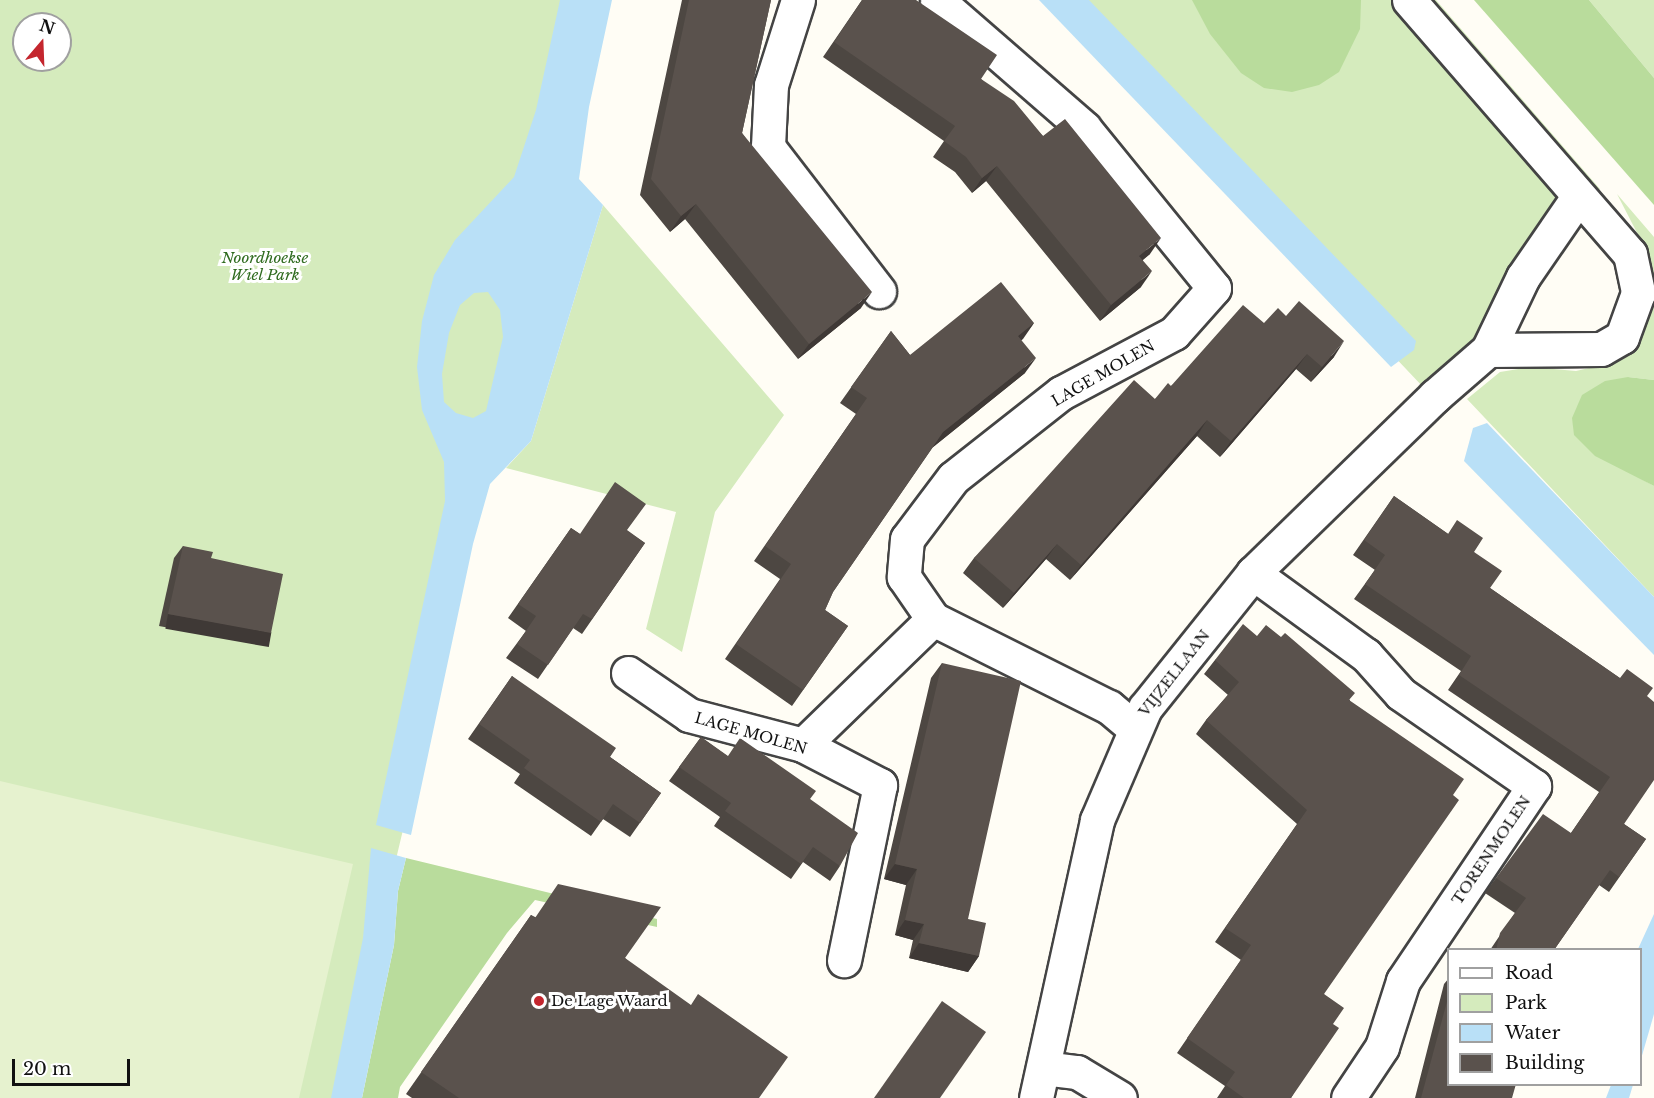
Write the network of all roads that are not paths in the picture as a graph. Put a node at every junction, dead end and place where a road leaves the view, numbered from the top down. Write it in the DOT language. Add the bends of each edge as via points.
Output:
graph roads {
  1 [pos="798,0"];
  2 [pos="937,0"];
  3 [pos="1409,0"];
  4 [pos="1578,197"];
  5 [pos="879,291"];
  6 [pos="1488,350"];
  7 [pos="1253,573"];
  8 [pos="933,619"];
  9 [pos="627,673"];
  10 [pos="1134,728"];
  11 [pos="804,745"];
  12 [pos="844,960"];
  13 [pos="1040,1083"];
  14 [pos="1120,1098"];
  15 [pos="1348,1098"];
  1 -- 5 [label="street" via="771,85 768,147"];
  2 -- 8 [label="street, LAGE MOLEN" via="1084,128 1214,288 1174,333 1061,393 953,478 907,539 904,577"];
  3 -- 4 [label="street"];
  4 -- 6 [label="street, VIJZELLAAN" via="1523,277"];
  4 -- 6 [label="street" via="1630,254 1638,293 1622,336 1601,350"];
  6 -- 7 [label="street, VIJZELLAAN" via="1435,396"];
  7 -- 10 [label="street, VIJZELLAAN" via="1145,708"];
  7 -- 15 [label="street, TORENMOLEN" via="1366,654 1401,694 1534,786 1403,981 1383,1047"];
  8 -- 10 [label="street, LAGE MOLEN" via="1109,707"];
  8 -- 11 [label="street"];
  9 -- 11 [label="street, LAGE MOLEN" via="688,715"];
  10 -- 13 [label="street, VIJZELLAAN" via="1097,820"];
  11 -- 12 [label="street, LAGE MOLEN" via="880,785"];
  13 -- 14 [label="street" via="1077,1072"];
}
